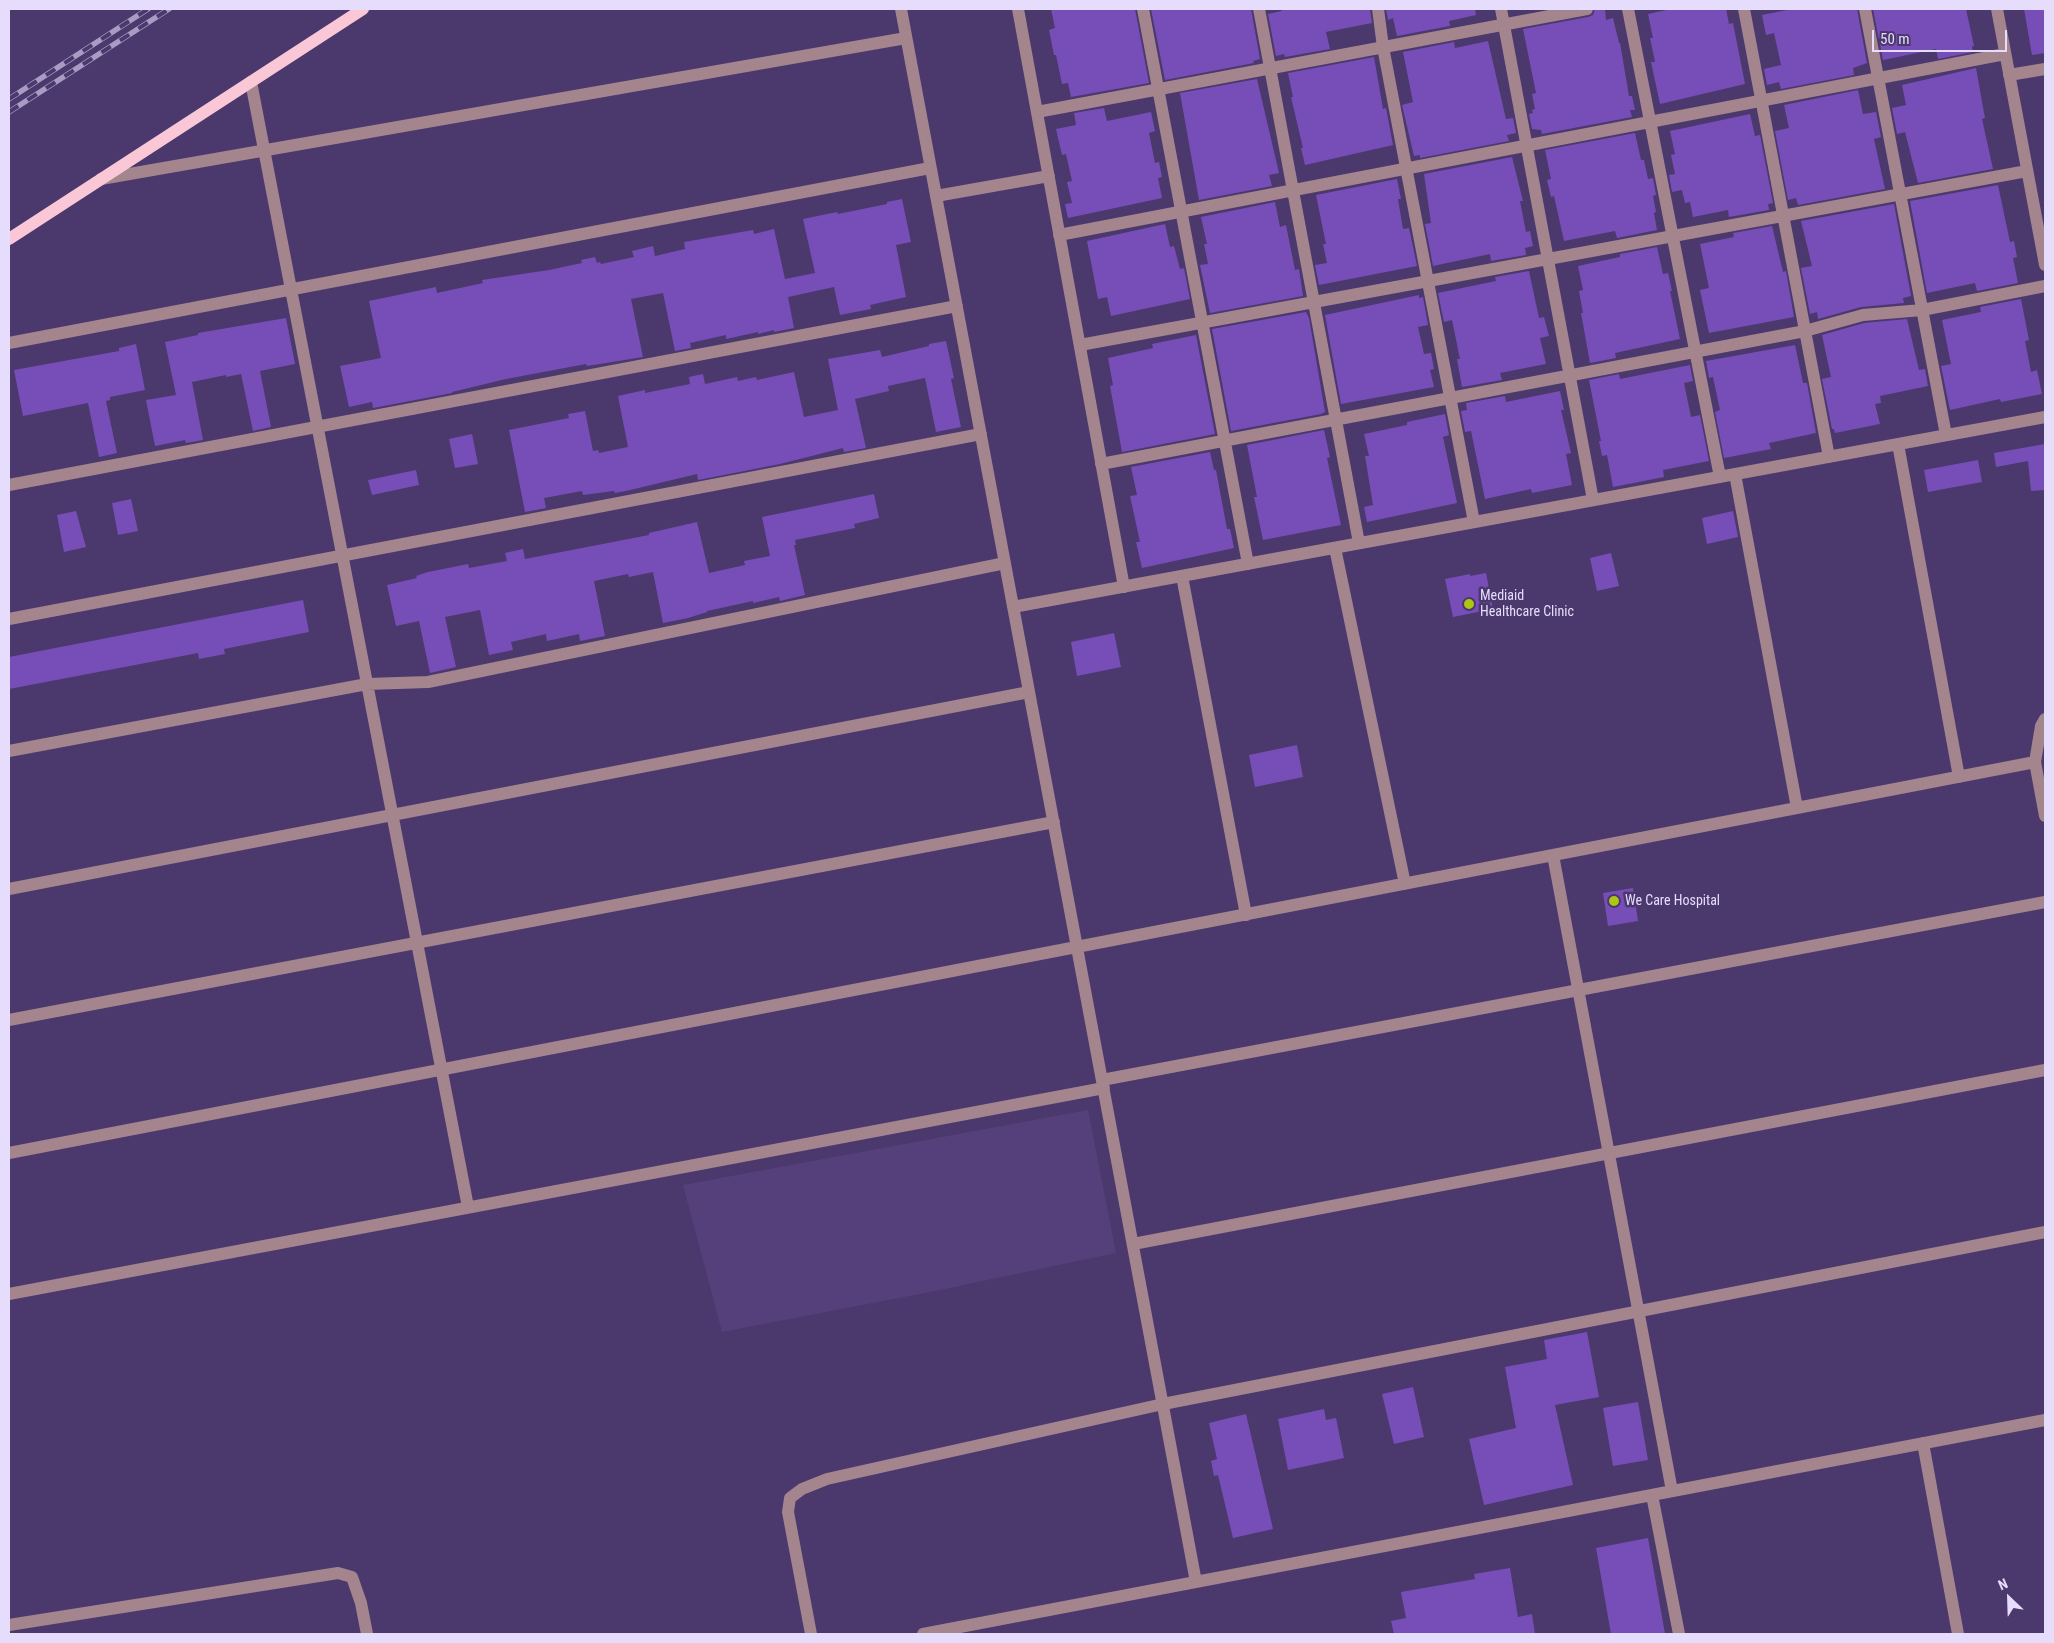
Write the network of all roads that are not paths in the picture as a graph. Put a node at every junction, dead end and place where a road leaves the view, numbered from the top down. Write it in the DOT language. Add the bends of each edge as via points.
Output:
graph roads {
  1 [pos="363,9"];
  2 [pos="901,9"];
  3 [pos="1018,9"];
  4 [pos="1143,9"];
  5 [pos="1259,9"];
  6 [pos="1378,9"];
  7 [pos="1501,9"];
  8 [pos="1587,9"];
  9 [pos="1628,9"];
  10 [pos="1744,9"];
  11 [pos="1865,9"];
  12 [pos="1997,9"];
  13 [pos="1504,25"];
  14 [pos="906,38"];
  15 [pos="1383,47"];
  16 [pos="2005,54"];
  17 [pos="1271,68"];
  18 [pos="2045,69"];
  19 [pos="2010,75"];
  20 [pos="1878,78"];
  21 [pos="251,82"];
  22 [pos="1158,89"];
  23 [pos="1761,101"];
  24 [pos="1037,112"];
  25 [pos="1650,122"];
  26 [pos="1526,146"];
  27 [pos="264,150"];
  28 [pos="930,168"];
  29 [pos="1406,168"];
  30 [pos="2027,171"];
  31 [pos="1049,176"];
  32 [pos="101,179"];
  33 [pos="1293,190"];
  34 [pos="1900,194"];
  35 [pos="936,196"];
  36 [pos="2039,199"];
  37 [pos="1181,211"];
  38 [pos="1783,216"];
  39 [pos="1059,234"];
  40 [pos="1672,236"];
  41 [pos="9,239"];
  42 [pos="1548,259"];
  43 [pos="2045,264"];
  44 [pos="1428,281"];
  45 [pos="2045,286"];
  46 [pos="291,290"];
  47 [pos="1314,302"];
  48 [pos="956,306"];
  49 [pos="1922,310"];
  50 [pos="1202,322"];
  51 [pos="1805,332"];
  52 [pos="9,343"];
  53 [pos="1080,345"];
  54 [pos="1695,352"];
  55 [pos="1570,376"];
  56 [pos="1450,398"];
  57 [pos="2045,417"];
  58 [pos="1336,420"];
  59 [pos="318,426"];
  60 [pos="981,434"];
  61 [pos="1946,436"];
  62 [pos="1225,440"];
  63 [pos="1898,444"];
  64 [pos="1829,457"];
  65 [pos="1101,464"];
  66 [pos="1735,474"];
  67 [pos="1720,477"];
  68 [pos="9,485"];
  69 [pos="1593,500"];
  70 [pos="1474,522"];
  71 [pos="1359,543"];
  72 [pos="1335,548"];
  73 [pos="343,556"];
  74 [pos="1005,564"];
  75 [pos="1248,564"];
  76 [pos="1182,576"];
  77 [pos="1124,587"];
  78 [pos="1013,607"];
  79 [pos="9,620"];
  80 [pos="367,684"];
  81 [pos="1029,692"];
  82 [pos="2045,719"];
  83 [pos="9,751"];
  84 [pos="2035,762"];
  85 [pos="1959,777"];
  86 [pos="1797,808"];
  87 [pos="392,814"];
  88 [pos="2045,816"];
  89 [pos="1054,822"];
  90 [pos="1553,856"];
  91 [pos="1404,884"];
  92 [pos="9,889"];
  93 [pos="2045,902"];
  94 [pos="1246,915"];
  95 [pos="417,942"];
  96 [pos="1077,948"];
  97 [pos="1578,990"];
  98 [pos="9,1020"];
  99 [pos="441,1070"];
  100 [pos="2045,1070"];
  101 [pos="1103,1084"];
  102 [pos="9,1153"];
  103 [pos="1609,1153"];
  104 [pos="468,1208"];
  105 [pos="2045,1232"];
  106 [pos="1133,1244"];
  107 [pos="9,1294"];
  108 [pos="1638,1311"];
  109 [pos="1163,1404"];
  110 [pos="2045,1420"];
  111 [pos="1923,1444"];
  112 [pos="1672,1491"];
  113 [pos="1652,1495"];
  114 [pos="1196,1582"];
  115 [pos="9,1625"];
  116 [pos="367,1634"];
  117 [pos="811,1634"];
  118 [pos="923,1634"];
  119 [pos="1679,1634"];
  120 [pos="1958,1634"];
  1 -- 21 [label="main road"];
  2 -- 14 [label="street"];
  3 -- 24 [label="street"];
  4 -- 22 [label="street"];
  5 -- 17 [label="street"];
  6 -- 15 [label="street"];
  7 -- 13 [label="street"];
  8 -- 13 [label="street"];
  9 -- 25 [label="street"];
  10 -- 23 [label="street"];
  11 -- 20 [label="street"];
  12 -- 16 [label="street"];
  13 -- 15 [label="street"];
  13 -- 26 [label="street"];
  14 -- 27 [label="street"];
  14 -- 28 [label="street"];
  15 -- 17 [label="street"];
  15 -- 29 [label="street"];
  16 -- 19 [label="street"];
  16 -- 20 [label="street"];
  17 -- 22 [label="street"];
  17 -- 33 [label="street"];
  18 -- 19 [label="street"];
  19 -- 30 [label="street"];
  20 -- 23 [label="street"];
  20 -- 34 [label="street"];
  21 -- 27 [label="street"];
  21 -- 32 [label="main road"];
  22 -- 24 [label="street"];
  22 -- 37 [label="street"];
  23 -- 25 [label="street"];
  23 -- 38 [label="street"];
  24 -- 31 [label="street"];
  25 -- 26 [label="street"];
  25 -- 40 [label="street"];
  26 -- 29 [label="street"];
  26 -- 42 [label="street"];
  27 -- 32 [label="street"];
  27 -- 46 [label="street"];
  28 -- 35 [label="street"];
  28 -- 46 [label="street"];
  29 -- 33 [label="street"];
  29 -- 44 [label="street"];
  30 -- 34 [label="street"];
  30 -- 36 [label="street"];
  31 -- 35 [label="street"];
  31 -- 39 [label="street"];
  32 -- 41 [label="main road"];
  33 -- 37 [label="street"];
  33 -- 47 [label="street"];
  34 -- 38 [label="street"];
  34 -- 49 [label="street"];
  35 -- 48 [label="street"];
  36 -- 43 [label="street"];
  37 -- 39 [label="street"];
  37 -- 50 [label="street"];
  38 -- 40 [label="street"];
  38 -- 51 [label="street"];
  39 -- 53 [label="street"];
  40 -- 42 [label="street"];
  40 -- 54 [label="street"];
  42 -- 44 [label="street"];
  42 -- 55 [label="street"];
  44 -- 47 [label="street"];
  44 -- 56 [label="street"];
  45 -- 49 [label="street"];
  46 -- 52 [label="street"];
  46 -- 59 [label="street"];
  47 -- 50 [label="street"];
  47 -- 58 [label="street"];
  48 -- 59 [label="street"];
  48 -- 60 [label="street"];
  49 -- 51 [label="street" via="1863,315"];
  49 -- 61 [label="street"];
  50 -- 53 [label="street"];
  50 -- 62 [label="street"];
  51 -- 54 [label="street"];
  51 -- 64 [label="street"];
  53 -- 65 [label="street"];
  54 -- 55 [label="street"];
  54 -- 67 [label="street"];
  55 -- 56 [label="street"];
  55 -- 69 [label="street"];
  56 -- 58 [label="street"];
  56 -- 70 [label="street"];
  57 -- 61 [label="street"];
  58 -- 62 [label="street"];
  58 -- 71 [label="street"];
  59 -- 68 [label="street"];
  59 -- 73 [label="street"];
  60 -- 73 [label="street"];
  60 -- 74 [label="street"];
  61 -- 63 [label="street"];
  62 -- 65 [label="street"];
  62 -- 75 [label="street"];
  63 -- 64 [label="street"];
  63 -- 85 [label="street"];
  64 -- 66 [label="street"];
  65 -- 77 [label="street"];
  66 -- 67 [label="street"];
  66 -- 86 [label="street"];
  67 -- 69 [label="street"];
  69 -- 70 [label="street"];
  70 -- 71 [label="street"];
  71 -- 72 [label="street"];
  72 -- 75 [label="street"];
  72 -- 91 [label="street"];
  73 -- 79 [label="street"];
  73 -- 80 [label="street"];
  74 -- 78 [label="street"];
  74 -- 80 [label="street" via="428,682"];
  75 -- 76 [label="street"];
  76 -- 77 [label="street"];
  76 -- 94 [label="street"];
  77 -- 78 [label="street"];
  78 -- 81 [label="street"];
  80 -- 83 [label="street"];
  80 -- 87 [label="street"];
  81 -- 87 [label="street"];
  81 -- 89 [label="street"];
  82 -- 84 [label="street"];
  84 -- 85 [label="street"];
  84 -- 88 [label="street"];
  85 -- 86 [label="street"];
  86 -- 90 [label="street"];
  87 -- 92 [label="street"];
  87 -- 95 [label="street"];
  89 -- 95 [label="street"];
  89 -- 96 [label="street"];
  90 -- 91 [label="street"];
  90 -- 97 [label="street"];
  91 -- 94 [label="street"];
  93 -- 97 [label="street"];
  94 -- 96 [label="street"];
  95 -- 98 [label="street"];
  95 -- 99 [label="street"];
  96 -- 99 [label="street"];
  96 -- 101 [label="street"];
  97 -- 101 [label="street"];
  97 -- 103 [label="street"];
  99 -- 102 [label="street"];
  99 -- 104 [label="street"];
  100 -- 103 [label="street"];
  101 -- 104 [label="street"];
  101 -- 106 [label="street"];
  103 -- 106 [label="street"];
  103 -- 108 [label="street"];
  104 -- 107 [label="street"];
  105 -- 108 [label="street"];
  106 -- 109 [label="street"];
  108 -- 109 [label="street"];
  108 -- 112 [label="street"];
  109 -- 114 [label="street"];
  109 -- 117 [label="street" via="827,1479 802,1489 790,1498 788,1512"];
  110 -- 111 [label="street"];
  111 -- 112 [label="street"];
  111 -- 120 [label="street"];
  112 -- 113 [label="street"];
  113 -- 114 [label="street"];
  113 -- 119 [label="street"];
  114 -- 118 [label="street"];
  115 -- 116 [label="street" via="338,1573 352,1577 362,1603"];
}
